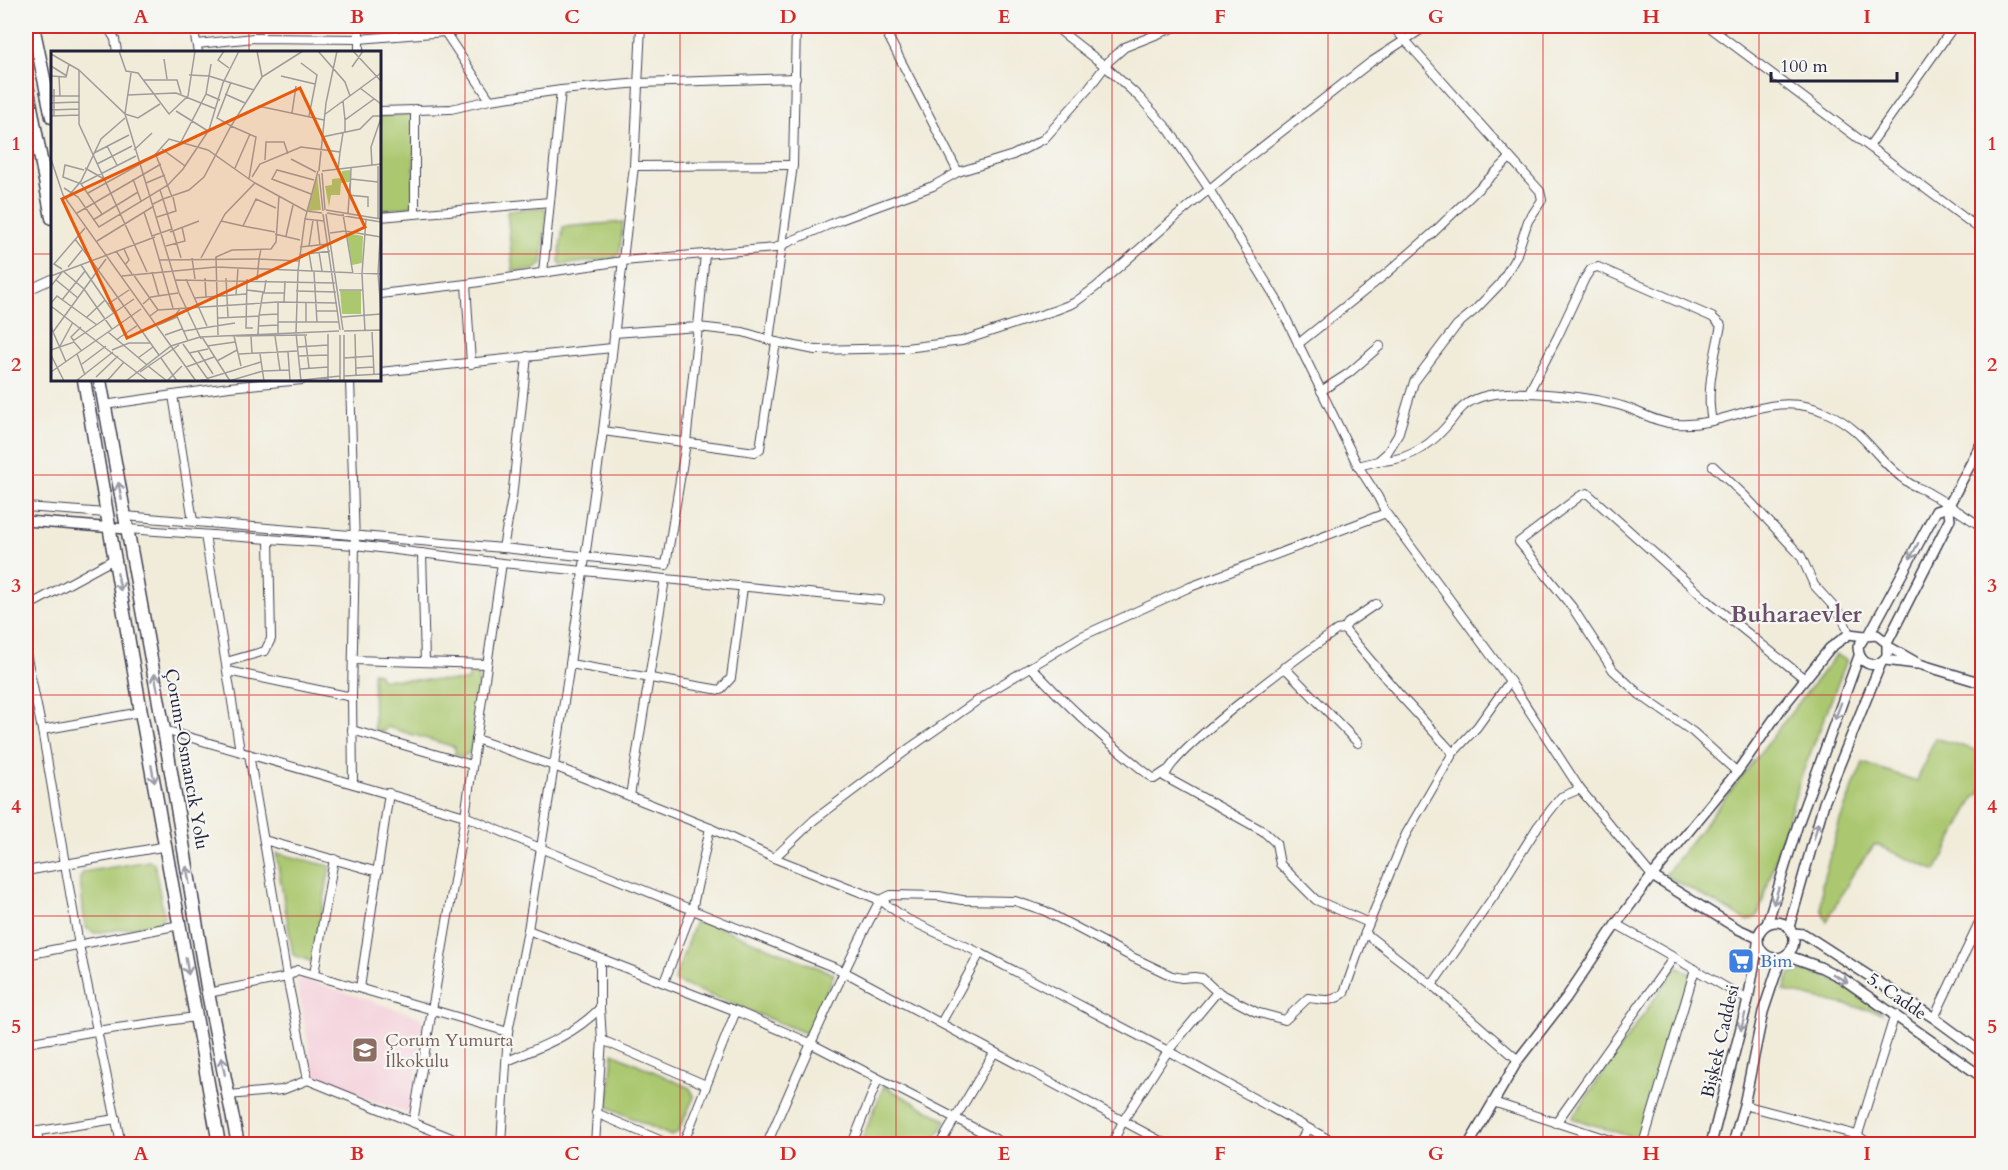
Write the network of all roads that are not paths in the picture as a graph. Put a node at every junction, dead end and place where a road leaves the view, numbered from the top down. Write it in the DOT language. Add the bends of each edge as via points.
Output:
graph roads {
  1 [pos="33,26"];
  2 [pos="107,26"];
  3 [pos="193,26"];
  4 [pos="359,26"];
  5 [pos="483,26"];
  6 [pos="641,26"];
  7 [pos="796,26"];
  8 [pos="883,26"];
  9 [pos="1054,26"];
  10 [pos="1178,26"];
  11 [pos="1392,26"];
  12 [pos="1427,26"];
  13 [pos="1708,26"];
  14 [pos="1954,26"];
  15 [pos="445,32"];
  16 [pos="359,39"];
  17 [pos="1405,40"];
  18 [pos="198,48"];
  19 [pos="117,51"];
  20 [pos="359,51"];
  21 [pos="1105,66"];
  22 [pos="796,78"];
  23 [pos="26,80"];
  24 [pos="640,83"];
  25 [pos="561,90"];
  26 [pos="490,100"];
  27 [pos="415,110"];
  28 [pos="381,111"];
  29 [pos="51,112"];
  30 [pos="1870,145"];
  31 [pos="1510,158"];
  32 [pos="793,165"];
  33 [pos="634,166"];
  34 [pos="958,172"];
  35 [pos="1209,189"];
  36 [pos="550,202"];
  37 [pos="51,214"];
  38 [pos="415,214"];
  39 [pos="381,218"];
  40 [pos="1981,226"];
  41 [pos="782,246"];
  42 [pos="705,254"];
  43 [pos="623,261"];
  44 [pos="543,273"];
  45 [pos="51,279"];
  46 [pos="466,284"];
  47 [pos="26,291"];
  48 [pos="381,294"];
  49 [pos="698,327"];
  50 [pos="614,333"];
  51 [pos="773,341"];
  52 [pos="1298,344"];
  53 [pos="1380,346"];
  54 [pos="612,348"];
  55 [pos="527,356"];
  56 [pos="471,364"];
  57 [pos="381,372"];
  58 [pos="84,381"];
  59 [pos="100,381"];
  60 [pos="278,381"];
  61 [pos="351,381"];
  62 [pos="229,383"];
  63 [pos="1321,391"];
  64 [pos="1528,394"];
  65 [pos="173,395"];
  66 [pos="104,405"];
  67 [pos="1712,422"];
  68 [pos="603,431"];
  69 [pos="1983,442"];
  70 [pos="686,443"];
  71 [pos="1377,461"];
  72 [pos="1358,466"];
  73 [pos="1713,466"];
  74 [pos="1948,506"];
  75 [pos="26,507"];
  76 [pos="106,513"];
  77 [pos="1386,513"];
  78 [pos="125,516"];
  79 [pos="26,521"];
  80 [pos="193,521"];
  81 [pos="1983,527"];
  82 [pos="108,528"];
  83 [pos="127,529"];
  84 [pos="205,535"];
  85 [pos="355,535"];
  86 [pos="269,540"];
  87 [pos="355,545"];
  88 [pos="503,548"];
  89 [pos="422,553"];
  90 [pos="584,556"];
  91 [pos="114,559"];
  92 [pos="502,563"];
  93 [pos="583,571"];
  94 [pos="665,579"];
  95 [pos="742,587"];
  96 [pos="880,600"];
  97 [pos="1376,604"];
  98 [pos="26,607"];
  99 [pos="1344,629"];
  100 [pos="1849,634"];
  101 [pos="1867,636"];
  102 [pos="1888,645"];
  103 [pos="26,653"];
  104 [pos="1859,656"];
  105 [pos="353,660"];
  106 [pos="1883,661"];
  107 [pos="226,662"];
  108 [pos="425,663"];
  109 [pos="487,664"];
  110 [pos="570,664"];
  111 [pos="1919,664"];
  112 [pos="1031,667"];
  113 [pos="1284,667"];
  114 [pos="228,671"];
  115 [pos="649,678"];
  116 [pos="1805,679"];
  117 [pos="1510,681"];
  118 [pos="1983,683"];
  119 [pos="352,697"];
  120 [pos="141,712"];
  121 [pos="164,729"];
  122 [pos="42,730"];
  123 [pos="352,730"];
  124 [pos="476,739"];
  125 [pos="1358,743"];
  126 [pos="240,751"];
  127 [pos="1453,753"];
  128 [pos="249,754"];
  129 [pos="472,765"];
  130 [pos="554,766"];
  131 [pos="1166,771"];
  132 [pos="1737,772"];
  133 [pos="353,783"];
  134 [pos="1580,789"];
  135 [pos="389,793"];
  136 [pos="630,796"];
  137 [pos="465,816"];
  138 [pos="710,828"];
  139 [pos="264,840"];
  140 [pos="166,846"];
  141 [pos="540,848"];
  142 [pos="774,858"];
  143 [pos="334,859"];
  144 [pos="66,866"];
  145 [pos="26,872"];
  146 [pos="378,872"];
  147 [pos="1652,876"];
  148 [pos="880,900"];
  149 [pos="692,910"];
  150 [pos="1983,917"];
  151 [pos="1369,922"];
  152 [pos="1616,924"];
  153 [pos="1767,924"];
  154 [pos="180,925"];
  155 [pos="528,930"];
  156 [pos="1791,930"];
  157 [pos="1365,933"];
  158 [pos="1758,941"];
  159 [pos="79,945"];
  160 [pos="980,953"];
  161 [pos="26,955"];
  162 [pos="1674,957"];
  163 [pos="1784,957"];
  164 [pos="600,959"];
  165 [pos="1695,969"];
  166 [pos="843,971"];
  167 [pos="314,974"];
  168 [pos="286,977"];
  169 [pos="664,982"];
  170 [pos="1432,986"];
  171 [pos="360,988"];
  172 [pos="1218,991"];
  173 [pos="208,993"];
  174 [pos="1748,1000"];
  175 [pos="600,1008"];
  176 [pos="432,1011"];
  177 [pos="736,1011"];
  178 [pos="1895,1014"];
  179 [pos="195,1017"];
  180 [pos="1934,1018"];
  181 [pos="941,1023"];
  182 [pos="96,1031"];
  183 [pos="508,1032"];
  184 [pos="1924,1035"];
  185 [pos="602,1040"];
  186 [pos="26,1043"];
  187 [pos="810,1043"];
  188 [pos="1168,1052"];
  189 [pos="994,1053"];
  190 [pos="1983,1053"];
  191 [pos="1518,1060"];
  192 [pos="507,1061"];
  193 [pos="1983,1077"];
  194 [pos="878,1079"];
  195 [pos="308,1080"];
  196 [pos="706,1084"];
  197 [pos="229,1095"];
  198 [pos="1493,1102"];
  199 [pos="1744,1105"];
  200 [pos="596,1113"];
  201 [pos="954,1118"];
  202 [pos="116,1119"];
  203 [pos="1123,1121"];
  204 [pos="413,1122"];
  205 [pos="1556,1122"];
  206 [pos="1307,1129"];
  207 [pos="37,1131"];
  208 [pos="26,1133"];
  209 [pos="1857,1135"];
  210 [pos="219,1142"];
  211 [pos="39,1144"];
  212 [pos="121,1144"];
  213 [pos="194,1144"];
  214 [pos="238,1144"];
  215 [pos="463,1144"];
  216 [pos="501,1144"];
  217 [pos="595,1144"];
  218 [pos="669,1144"];
  219 [pos="683,1144"];
  220 [pos="767,1144"];
  221 [pos="852,1144"];
  222 [pos="940,1144"];
  223 [pos="1005,1144"];
  224 [pos="1112,1144"];
  225 [pos="1166,1144"];
  226 [pos="1299,1144"];
  227 [pos="1337,1144"];
  228 [pos="1469,1144"];
  229 [pos="1622,1144"];
  230 [pos="1643,1144"];
  231 [pos="1712,1144"];
  232 [pos="1733,1144"];
  233 [pos="1855,1144"];
  234 [pos="1870,1144"];
  1 -- 29 [label="highway"];
  2 -- 19 [label="street"];
  3 -- 18 [label="street"];
  4 -- 16 [label="street"];
  5 -- 15 [label="street"];
  6 -- 24 [label="street"];
  7 -- 22 [label="street"];
  8 -- 34 [label="street"];
  9 -- 21 [label="street"];
  10 -- 21 [label="street" via="1125,47"];
  11 -- 17 [label="street"];
  12 -- 17 [label="street"];
  13 -- 30 [label="street"];
  14 -- 30 [label="street"];
  15 -- 16 [label="street"];
  15 -- 26 [label="street"];
  16 -- 18 [label="street" via="254,38"];
  16 -- 20 [label="street"];
  17 -- 31 [label="street"];
  17 -- 35 [label="street" via="1371,62"];
  21 -- 34 [label="street" via="1044,139 1013,155"];
  21 -- 35 [label="street" via="1168,130"];
  22 -- 24 [label="street"];
  22 -- 32 [label="street"];
  23 -- 37 [label="highway"];
  24 -- 25 [label="street"];
  24 -- 33 [label="street"];
  25 -- 26 [label="street"];
  25 -- 36 [label="street"];
  26 -- 27 [label="street" via="452,109"];
  27 -- 28 [label="street"];
  27 -- 38 [label="street"];
  30 -- 40 [label="street"];
  31 -- 52 [label="street" via="1434,232"];
  31 -- 71 [label="street" via="1540,191 1542,200 1528,221 1500,284 1457,325 1414,382 1398,435"];
  32 -- 33 [label="street"];
  32 -- 41 [label="street"];
  33 -- 43 [label="street"];
  34 -- 41 [label="street" via="933,186"];
  35 -- 51 [label="street" via="1096,287 1074,303 1034,318 962,341 906,348 815,350"];
  35 -- 52 [label="street" via="1277,300"];
  36 -- 38 [label="street"];
  36 -- 44 [label="street"];
  38 -- 39 [label="street"];
  41 -- 42 [label="street"];
  41 -- 51 [label="street"];
  42 -- 43 [label="street"];
  42 -- 49 [label="street"];
  43 -- 44 [label="street"];
  43 -- 50 [label="street"];
  44 -- 46 [label="street"];
  45 -- 47 [label="street"];
  46 -- 48 [label="street"];
  46 -- 56 [label="street"];
  49 -- 50 [label="street"];
  49 -- 51 [label="street" via="743,332"];
  49 -- 70 [label="street"];
  50 -- 54 [label="street"];
  51 -- 70 [label="street" via="760,449 755,452"];
  52 -- 63 [label="street"];
  53 -- 63 [label="street"];
  54 -- 55 [label="street"];
  54 -- 68 [label="street"];
  55 -- 56 [label="street"];
  55 -- 88 [label="street"];
  56 -- 57 [label="street"];
  58 -- 76 [label="highway, Çorum-Osmancık Yolu"];
  59 -- 66 [label="highway, Çorum-Osmancık Yolu"];
  60 -- 62 [label="street"];
  61 -- 85 [label="street"];
  62 -- 65 [label="street"];
  63 -- 72 [label="street"];
  64 -- 67 [label="street" via="1594,399 1672,424"];
  64 -- 67 [label="street" via="1585,278 1598,267 1712,317 1721,326 1710,387"];
  64 -- 71 [label="street" via="1482,396 1461,406 1446,428 1410,456"];
  65 -- 66 [label="street"];
  65 -- 80 [label="street"];
  78 -- 66 [label="highway, Çorum-Osmancık Yolu, one-way"];
  67 -- 74 [label="street" via="1777,404 1824,412 1849,424 1894,471"];
  68 -- 70 [label="street"];
  68 -- 90 [label="street"];
  69 -- 74 [label="street"];
  70 -- 90 [label="street" via="666,565"];
  71 -- 72 [label="street"];
  72 -- 77 [label="street"];
  73 -- 100 [label="street" via="1802,556 1814,585 1842,616"];
  74 -- 81 [label="street"];
  74 -- 101 [label="street, one-way" via="1936,511"];
  74 -- 102 [label="street" via="1950,519"];
  75 -- 76 [label="street"];
  76 -- 82 [label="highway, Çorum-Osmancık Yolu"];
  77 -- 112 [label="street" via="1190,586 1082,636"];
  77 -- 117 [label="street"];
  78 -- 80 [label="street"];
  78 -- 83 [label="highway, Çorum-Osmancık Yolu"];
  79 -- 82 [label="street"];
  80 -- 85 [label="street"];
  82 -- 83 [label="street"];
  82 -- 91 [label="highway, Çorum-Osmancık Yolu"];
  83 -- 84 [label="street"];
  121 -- 83 [label="highway, Çorum-Osmancık Yolu, one-way"];
  84 -- 86 [label="street"];
  84 -- 107 [label="street"];
  85 -- 87 [label="street"];
  85 -- 88 [label="street"];
  86 -- 87 [label="street"];
  86 -- 107 [label="street" via="271,639 266,651"];
  87 -- 89 [label="street"];
  87 -- 105 [label="street"];
  88 -- 90 [label="street"];
  89 -- 92 [label="street"];
  89 -- 108 [label="street"];
  90 -- 93 [label="street"];
  91 -- 98 [label="street"];
  91 -- 120 [label="highway, Çorum-Osmancık Yolu, one-way"];
  92 -- 93 [label="street"];
  92 -- 109 [label="street"];
  93 -- 94 [label="street"];
  93 -- 110 [label="street"];
  94 -- 95 [label="street"];
  94 -- 115 [label="street"];
  95 -- 96 [label="street"];
  95 -- 115 [label="street" via="731,678 720,690"];
  97 -- 99 [label="street"];
  99 -- 113 [label="street" via="1336,630"];
  99 -- 127 [label="street"];
  100 -- 101 [label="street"];
  100 -- 116 [label="street" via="1830,648"];
  101 -- 102 [label="street" via="1881,637"];
  101 -- 104 [label="street" via="1858,647"];
  102 -- 106 [label="street"];
  102 -- 111 [label="street"];
  103 -- 122 [label="street"];
  104 -- 106 [label="street" via="1869,665"];
  104 -- 153 [label="street, one-way" via="1798,824"];
  105 -- 108 [label="street"];
  105 -- 119 [label="street"];
  106 -- 111 [label="street"];
  156 -- 106 [label="street, one-way" via="1824,803"];
  107 -- 114 [label="street"];
  108 -- 109 [label="street"];
  109 -- 124 [label="street"];
  110 -- 115 [label="street"];
  110 -- 130 [label="street"];
  111 -- 118 [label="street"];
  112 -- 131 [label="street" via="1065,704 1154,779"];
  112 -- 142 [label="street" via="856,788"];
  113 -- 125 [label="street"];
  113 -- 131 [label="street" via="1184,751"];
  114 -- 119 [label="street"];
  114 -- 126 [label="street"];
  115 -- 136 [label="street"];
  116 -- 132 [label="street"];
  116 -- 132 [label="street" via="1709,602 1587,493 1520,542 1572,607 1613,670"];
  117 -- 127 [label="street" via="1477,728"];
  117 -- 134 [label="street"];
  119 -- 123 [label="street"];
  120 -- 122 [label="street"];
  120 -- 140 [label="highway, Çorum-Osmancık Yolu, one-way"];
  121 -- 126 [label="street"];
  173 -- 121 [label="highway, Çorum-Osmancık Yolu, one-way"];
  122 -- 144 [label="street"];
  123 -- 129 [label="street"];
  123 -- 133 [label="street"];
  124 -- 129 [label="street"];
  124 -- 130 [label="street"];
  126 -- 128 [label="street"];
  127 -- 151 [label="street" via="1406,834"];
  128 -- 133 [label="street"];
  128 -- 139 [label="street"];
  129 -- 137 [label="street"];
  130 -- 136 [label="street"];
  130 -- 141 [label="street"];
  131 -- 151 [label="street" via="1165,777 1263,831 1276,843 1280,864 1316,900"];
  132 -- 147 [label="street"];
  133 -- 135 [label="street"];
  134 -- 147 [label="street"];
  134 -- 170 [label="street" via="1561,797 1538,826"];
  135 -- 137 [label="street"];
  135 -- 146 [label="street"];
  136 -- 138 [label="street"];
  137 -- 141 [label="street"];
  137 -- 176 [label="street"];
  138 -- 142 [label="street"];
  138 -- 149 [label="street"];
  139 -- 143 [label="street"];
  139 -- 168 [label="street"];
  140 -- 144 [label="street"];
  140 -- 154 [label="highway, Çorum-Osmancık Yolu"];
  141 -- 149 [label="street"];
  141 -- 155 [label="street"];
  142 -- 148 [label="street"];
  143 -- 146 [label="street"];
  143 -- 167 [label="street"];
  144 -- 145 [label="street"];
  144 -- 159 [label="street"];
  146 -- 171 [label="street"];
  147 -- 152 [label="street"];
  147 -- 158 [label="street"];
  148 -- 160 [label="street" via="907,919"];
  148 -- 166 [label="street"];
  148 -- 172 [label="street" via="891,895 1015,901 1045,911 1172,976 1202,978"];
  149 -- 166 [label="street"];
  149 -- 169 [label="street"];
  150 -- 180 [label="street"];
  151 -- 157 [label="street"];
  152 -- 162 [label="street"];
  152 -- 191 [label="street"];
  153 -- 156 [label="street" via="1779,922"];
  153 -- 158 [label="street"];
  154 -- 159 [label="street"];
  154 -- 179 [label="highway, Çorum-Osmancık Yolu, one-way"];
  155 -- 164 [label="street"];
  155 -- 183 [label="street"];
  156 -- 163 [label="street" via="1794,945"];
  156 -- 180 [label="street, 5. Cadde" via="1804,934"];
  157 -- 170 [label="street"];
  157 -- 172 [label="street" via="1344,993 1330,1001 1308,998 1285,1020 1256,1011"];
  158 -- 163 [label="street" via="1769,957"];
  158 -- 174 [label="street, Bişkek Caddesi"];
  159 -- 161 [label="street"];
  159 -- 182 [label="street"];
  160 -- 181 [label="street"];
  160 -- 188 [label="street"];
  162 -- 165 [label="street"];
  162 -- 205 [label="street"];
  163 -- 178 [label="street, 5. Cadde, one-way" via="1842,978"];
  163 -- 199 [label="street, Bişkek Caddesi" via="1763,1012"];
  164 -- 169 [label="street"];
  164 -- 175 [label="street"];
  165 -- 174 [label="street"];
  165 -- 230 [label="street"];
  166 -- 181 [label="street"];
  166 -- 187 [label="street"];
  167 -- 168 [label="street" via="297,970"];
  167 -- 171 [label="street"];
  168 -- 173 [label="street"];
  168 -- 195 [label="street"];
  169 -- 177 [label="street"];
  170 -- 191 [label="street"];
  171 -- 176 [label="street"];
  172 -- 188 [label="street"];
  197 -- 173 [label="highway, Çorum-Osmancık Yolu, one-way"];
  174 -- 231 [label="street, Bişkek Caddesi, one-way"];
  175 -- 185 [label="street"];
  175 -- 192 [label="street" via="585,1023 551,1043"];
  176 -- 183 [label="street"];
  176 -- 204 [label="street"];
  177 -- 187 [label="street"];
  177 -- 196 [label="street"];
  178 -- 184 [label="street, 5. Cadde"];
  178 -- 209 [label="street"];
  179 -- 182 [label="street"];
  179 -- 210 [label="highway, Çorum-Osmancık Yolu"];
  180 -- 184 [label="street"];
  180 -- 190 [label="street, 5. Cadde"];
  181 -- 189 [label="street"];
  182 -- 186 [label="street"];
  182 -- 202 [label="street"];
  183 -- 192 [label="street"];
  184 -- 193 [label="street, 5. Cadde"];
  185 -- 196 [label="street"];
  185 -- 200 [label="street"];
  187 -- 194 [label="street"];
  187 -- 220 [label="street"];
  188 -- 203 [label="street"];
  188 -- 206 [label="street"];
  189 -- 201 [label="street"];
  189 -- 203 [label="street"];
  191 -- 198 [label="street"];
  192 -- 216 [label="street"];
  194 -- 201 [label="street"];
  194 -- 221 [label="street"];
  195 -- 197 [label="street" via="282,1090"];
  195 -- 204 [label="street"];
  196 -- 219 [label="street"];
  197 -- 214 [label="highway, Çorum-Osmancık Yolu"];
  198 -- 205 [label="street"];
  198 -- 228 [label="street"];
  199 -- 209 [label="street"];
  199 -- 232 [label="street, Bişkek Caddesi"];
  200 -- 217 [label="street"];
  200 -- 218 [label="street"];
  201 -- 222 [label="street"];
  201 -- 223 [label="street"];
  202 -- 207 [label="street"];
  202 -- 212 [label="street"];
  203 -- 224 [label="street"];
  203 -- 225 [label="street"];
  204 -- 215 [label="street"];
  205 -- 229 [label="street"];
  206 -- 226 [label="street"];
  206 -- 227 [label="street"];
  207 -- 208 [label="street"];
  207 -- 211 [label="street"];
  209 -- 233 [label="street"];
  209 -- 234 [label="street"];
  210 -- 213 [label="street"];
}
